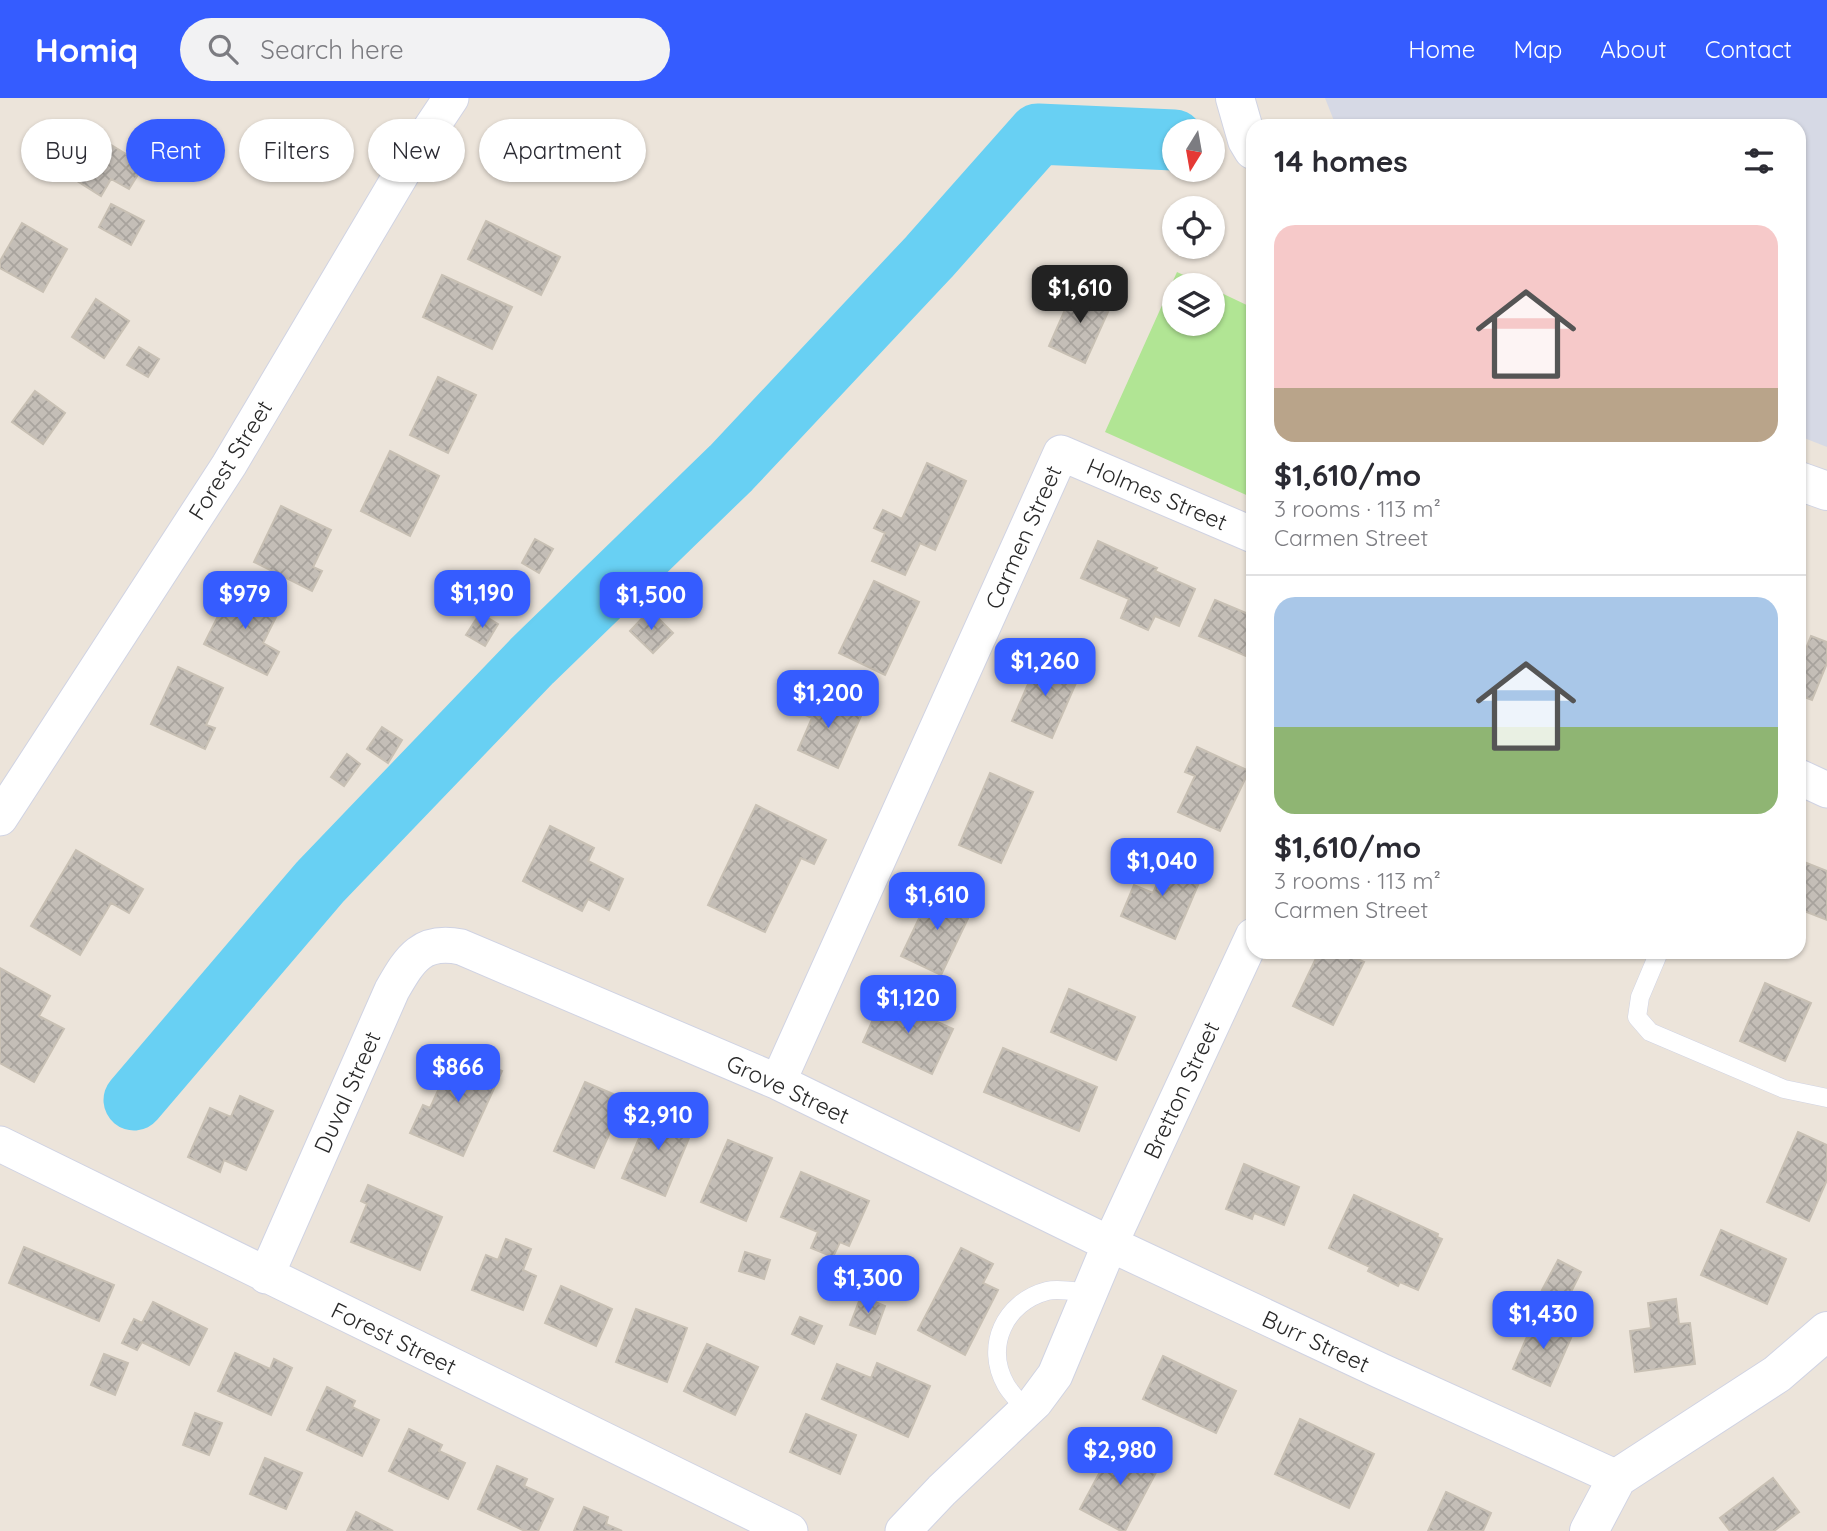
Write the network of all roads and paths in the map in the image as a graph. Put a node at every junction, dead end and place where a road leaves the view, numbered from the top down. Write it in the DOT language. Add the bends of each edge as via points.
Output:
graph roads {
  1 [pos="451,98"];
  2 [pos="1235,98"];
  3 [pos="1246,136"];
  4 [pos="1061,453"];
  5 [pos="1806,484"];
  6 [pos="1827,491"];
  7 [pos="1246,532"];
  8 [pos="1806,780"];
  9 [pos="1827,790"];
  10 [pos="0,818"];
  11 [pos="461,947"];
  12 [pos="1246,951"];
  13 [pos="1656,959"];
  14 [pos="778,1082"];
  15 [pos="1827,1098"];
  16 [pos="0,1144"];
  17 [pos="1110,1244"];
  18 [pos="266,1276"];
  19 [pos="1090,1293"];
  20 [pos="1827,1331"];
  21 [pos="1026,1410"];
  22 [pos="1617,1478"];
  23 [pos="790,1531"];
  24 [pos="904,1531"];
  25 [pos="1589,1531"];
  1 -- 10 [label="street, Forest Street" via="229,465"];
  2 -- 3 [label="street"];
  4 -- 7 [label="street, Holmes Street"];
  4 -- 14 [label="street, Carmen Street"];
  5 -- 6 [label="street"];
  8 -- 9 [label="street"];
  11 -- 14 [label="street, Grove Street"];
  11 -- 18 [label="street, Duval Street" via="441,943 420,951 398,979"];
  12 -- 17 [label="street, Bretton Street"];
  13 -- 15 [label="lane" via="1637,1017 1650,1032 1784,1089"];
  14 -- 17 [label="street, Grove Street"];
  16 -- 18 [label="street, Forest Street"];
  17 -- 19 [label="street"];
  17 -- 22 [label="street, Burr Street"];
  18 -- 23 [label="street, Forest Street"];
  19 -- 21 [label="street" via="1055,1375"];
  19 -- 21 [label="lane" via="1048,1291 1016,1306 1001,1325 996,1348 999,1366 1005,1384"];
  20 -- 22 [label="street" via="1777,1374"];
  21 -- 24 [label="street"];
  22 -- 25 [label="street"];
}
